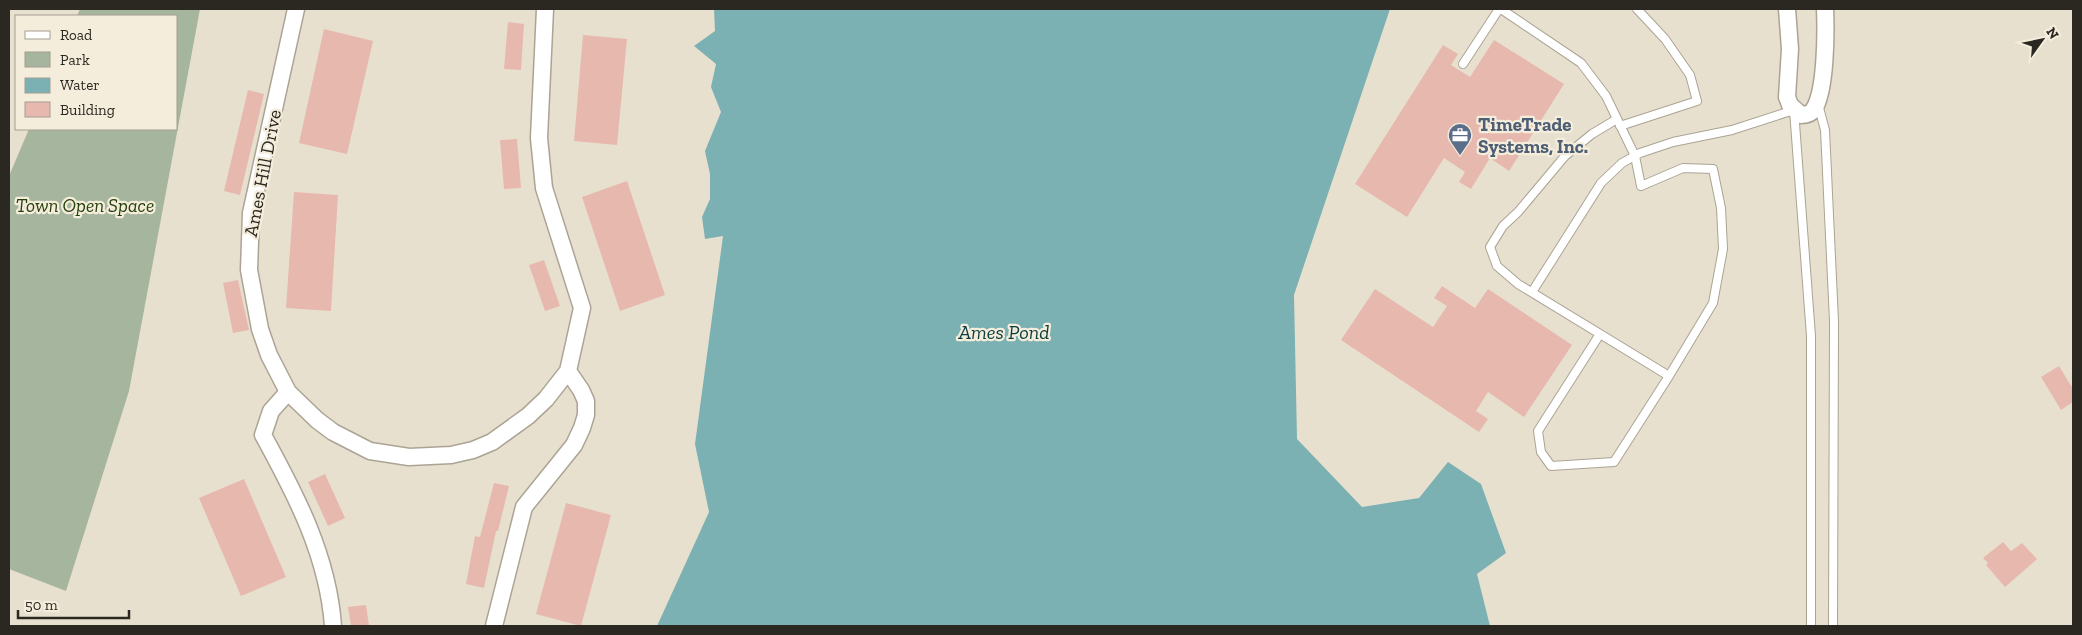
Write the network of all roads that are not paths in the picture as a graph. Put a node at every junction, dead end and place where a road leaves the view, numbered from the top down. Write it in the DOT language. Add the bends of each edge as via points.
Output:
graph roads {
  1 [pos="296,9"];
  2 [pos="545,9"];
  3 [pos="1500,9"];
  4 [pos="1637,9"];
  5 [pos="1787,9"];
  6 [pos="1826,9"];
  7 [pos="1514,12"];
  8 [pos="1463,64"];
  9 [pos="1817,102"];
  10 [pos="1794,110"];
  11 [pos="1618,122"];
  12 [pos="1635,156"];
  13 [pos="1532,292"];
  14 [pos="1600,334"];
  15 [pos="568,372"];
  16 [pos="1669,376"];
  17 [pos="288,392"];
  18 [pos="332,626"];
  19 [pos="494,626"];
  20 [pos="1811,626"];
  21 [pos="1833,626"];
  1 -- 17 [label="street, Ames Hill Drive" via="251,212 249,241 249,270 260,329 272,363"];
  2 -- 15 [label="street, Ames Hill Drive" via="539,138 544,188 582,308"];
  3 -- 7 [label="lane"];
  3 -- 8 [label="lane"];
  4 -- 11 [label="lane" via="1665,39 1690,75 1697,101"];
  5 -- 10 [label="street" via="1790,49 1787,97"];
  6 -- 9 [label="street"];
  7 -- 11 [label="lane" via="1581,63 1606,96"];
  9 -- 10 [label="street" via="1808,114 1800,115"];
  9 -- 21 [label="lane" via="1826,130 1834,321"];
  10 -- 12 [label="lane" via="1732,130 1673,142"];
  10 -- 20 [label="lane" via="1810,336"];
  11 -- 12 [label="lane"];
  11 -- 13 [label="lane" via="1592,134 1565,156 1503,226 1490,248 1497,266"];
  12 -- 13 [label="lane" via="1622,163 1601,183"];
  12 -- 16 [label="lane" via="1641,186 1683,168 1713,169 1722,208 1723,249 1713,303"];
  13 -- 14 [label="lane"];
  14 -- 16 [label="lane"];
  14 -- 16 [label="lane" via="1538,431 1541,452 1551,466 1614,462"];
  15 -- 17 [label="street, Ames Hill Drive" via="546,399 509,431 473,450 444,455 409,457 370,451 333,432"];
  15 -- 19 [label="street" via="586,401 586,415 574,445 524,507"];
  17 -- 18 [label="street" via="271,411 263,435 314,538"];
}
